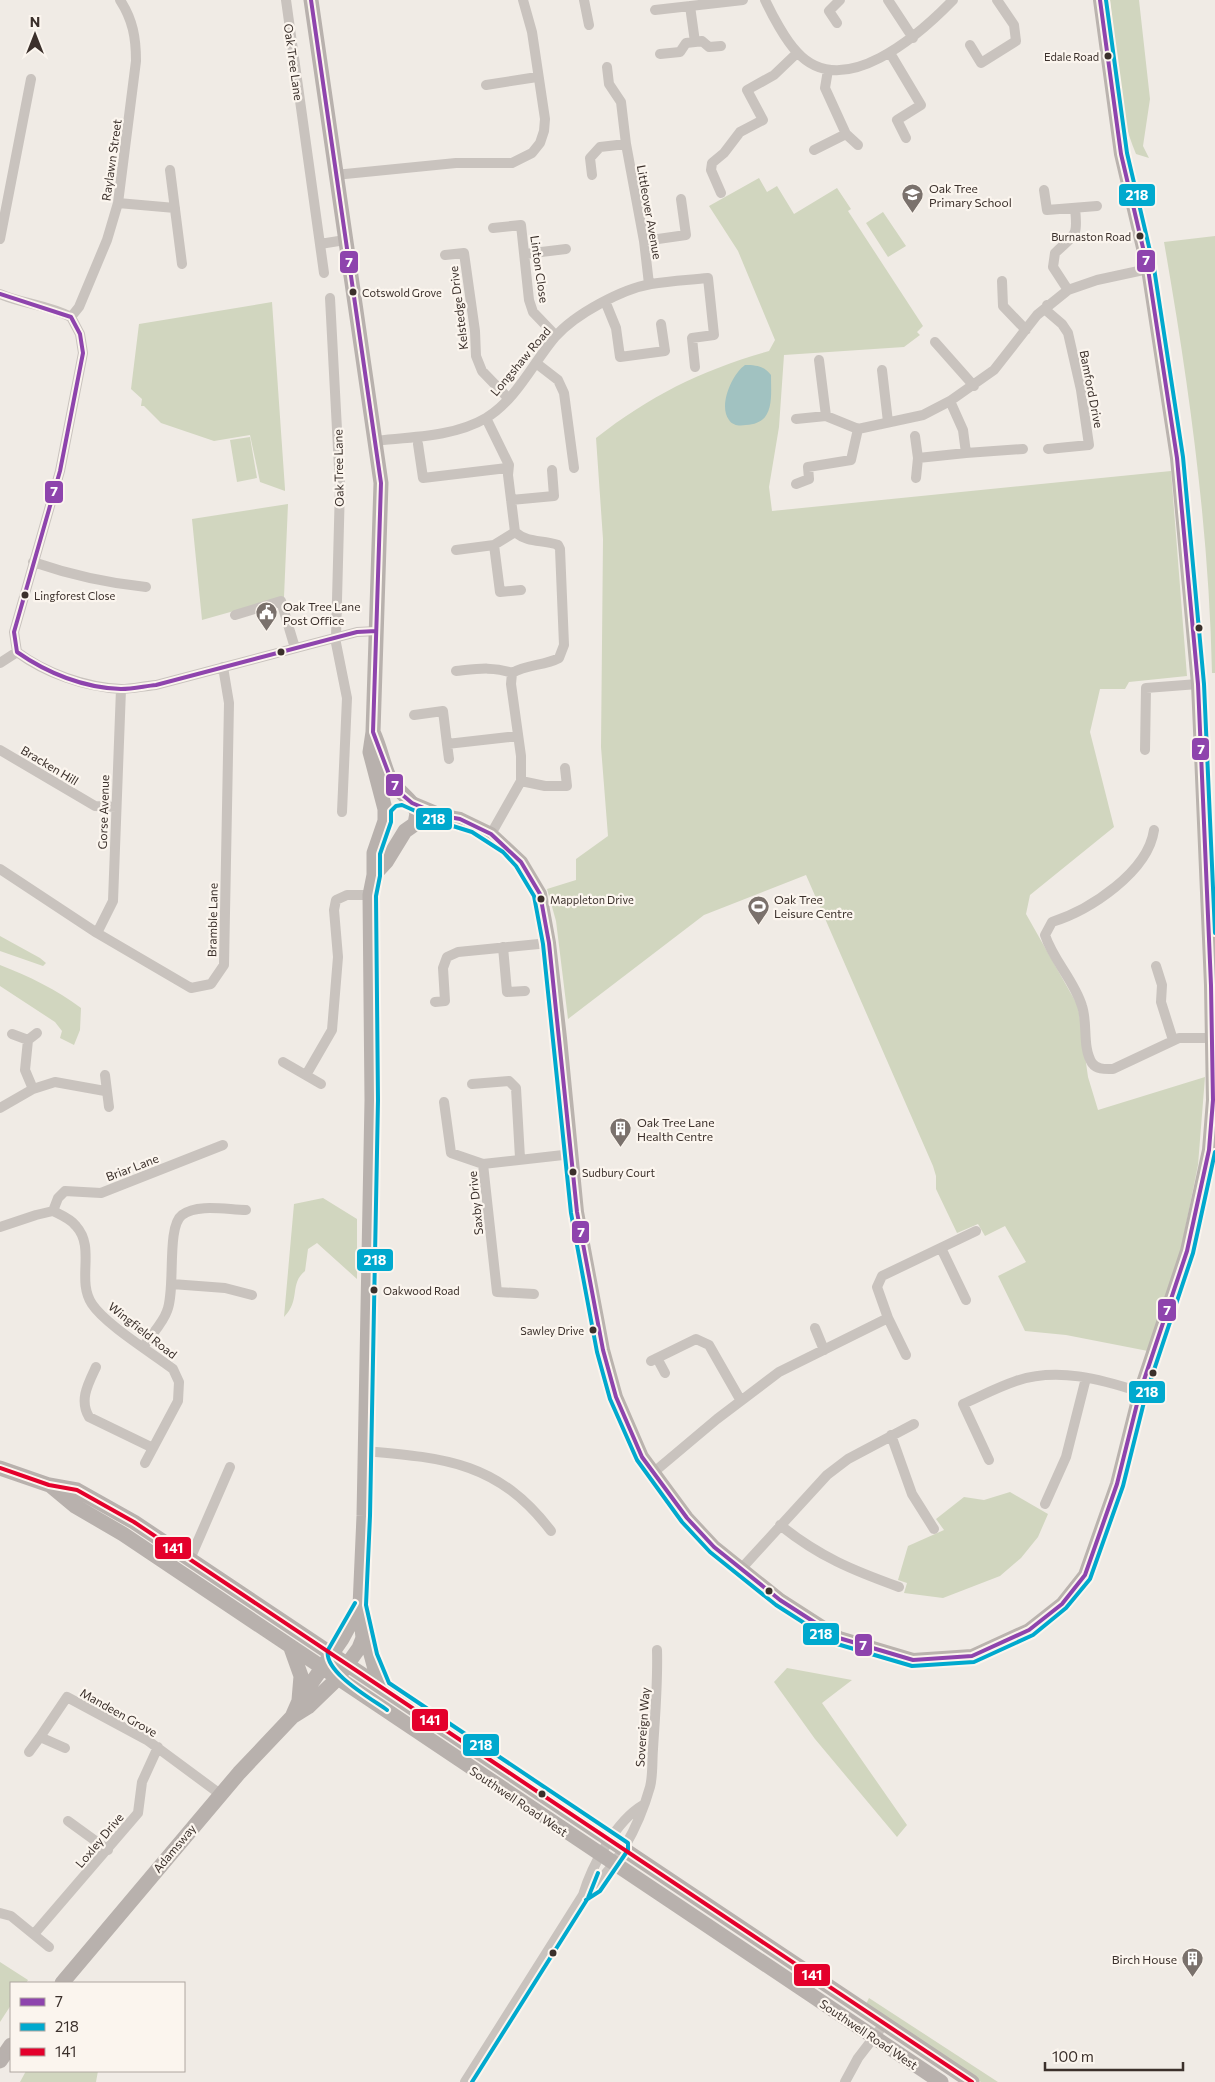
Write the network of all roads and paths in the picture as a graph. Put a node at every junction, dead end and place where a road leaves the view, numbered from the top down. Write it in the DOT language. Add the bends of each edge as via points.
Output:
graph roads {
  1 [pos="120,0"];
  2 [pos="286,0"];
  3 [pos="311,0"];
  4 [pos="524,0"];
  5 [pos="584,0"];
  6 [pos="743,0"];
  7 [pos="765,0"];
  8 [pos="840,0"];
  9 [pos="888,0"];
  10 [pos="953,0"];
  11 [pos="997,0"];
  12 [pos="1100,0"];
  13 [pos="690,6"];
  14 [pos="655,10"];
  15 [pos="837,23"];
  16 [pos="589,25"];
  17 [pos="913,38"];
  18 [pos="694,42"];
  19 [pos="970,45"];
  20 [pos="721,46"];
  21 [pos="797,52"];
  22 [pos="890,52"];
  23 [pos="660,54"];
  24 [pos="607,67"];
  25 [pos="828,70"];
  26 [pos="537,77"];
  27 [pos="31,79"];
  28 [pos="486,85"];
  29 [pos="846,134"];
  30 [pos="906,138"];
  31 [pos="626,144"];
  32 [pos="858,145"];
  33 [pos="814,150"];
  34 [pos="170,170"];
  35 [pos="335,175"];
  36 [pos="592,175"];
  37 [pos="1044,190"];
  38 [pos="722,193"];
  39 [pos="681,199"];
  40 [pos="118,203"];
  41 [pos="1097,206"];
  42 [pos="175,208"];
  43 [pos="1075,208"];
  44 [pos="493,228"];
  45 [pos="0,239"];
  46 [pos="345,240"];
  47 [pos="644,241"];
  48 [pos="320,244"];
  49 [pos="566,249"];
  50 [pos="525,254"];
  51 [pos="444,255"];
  52 [pos="182,264"];
  53 [pos="1148,268"];
  54 [pos="324,272"];
  55 [pos="1002,281"];
  56 [pos="649,284"];
  57 [pos="1068,290"];
  58 [pos="0,294"];
  59 [pos="330,298"];
  60 [pos="605,301"];
  61 [pos="1047,305"];
  62 [pos="71,317"];
  63 [pos="661,324"];
  64 [pos="1026,330"];
  65 [pos="556,336"];
  66 [pos="935,342"];
  67 [pos="819,360"];
  68 [pos="536,363"];
  69 [pos="695,367"];
  70 [pos="882,370"];
  71 [pos="974,386"];
  72 [pos="508,398"];
  73 [pos="950,401"];
  74 [pos="826,416"];
  75 [pos="486,418"];
  76 [pos="796,419"];
  77 [pos="888,422"];
  78 [pos="858,429"];
  79 [pos="915,436"];
  80 [pos="374,441"];
  81 [pos="418,444"];
  82 [pos="1023,449"];
  83 [pos="1048,449"];
  84 [pos="966,453"];
  85 [pos="918,458"];
  86 [pos="507,468"];
  87 [pos="574,468"];
  88 [pos="552,470"];
  89 [pos="916,478"];
  90 [pos="796,484"];
  91 [pos="511,500"];
  92 [pos="515,532"];
  93 [pos="494,545"];
  94 [pos="456,550"];
  95 [pos="33,562"];
  96 [pos="146,587"];
  97 [pos="521,590"];
  98 [pos="235,615"];
  99 [pos="376,632"];
  100 [pos="335,638"];
  101 [pos="295,648"];
  102 [pos="17,652"];
  103 [pos="0,663"];
  104 [pos="223,667"];
  105 [pos="456,671"];
  106 [pos="512,673"];
  107 [pos="1198,684"];
  108 [pos="121,689"];
  109 [pos="414,715"];
  110 [pos="373,732"];
  111 [pos="518,736"];
  112 [pos="447,744"];
  113 [pos="0,750"];
  114 [pos="1145,750"];
  115 [pos="449,759"];
  116 [pos="565,768"];
  117 [pos="521,781"];
  118 [pos="410,801"];
  119 [pos="116,808"];
  120 [pos="342,812"];
  121 [pos="385,815"];
  122 [pos="443,816"];
  123 [pos="410,828"];
  124 [pos="1154,830"];
  125 [pos="490,834"];
  126 [pos="0,869"];
  127 [pos="374,875"];
  128 [pos="370,895"];
  129 [pos="97,933"];
  130 [pos="549,943"];
  131 [pos="502,948"];
  132 [pos="1156,966"];
  133 [pos="525,991"];
  134 [pos="434,1002"];
  135 [pos="37,1033"];
  136 [pos="12,1034"];
  137 [pos="1212,1038"];
  138 [pos="28,1040"];
  139 [pos="1173,1040"];
  140 [pos="283,1062"];
  141 [pos="105,1075"];
  142 [pos="306,1075"];
  143 [pos="321,1084"];
  144 [pos="472,1084"];
  145 [pos="33,1089"];
  146 [pos="105,1091"];
  147 [pos="444,1102"];
  148 [pos="109,1106"];
  149 [pos="0,1108"];
  150 [pos="223,1145"];
  151 [pos="572,1154"];
  152 [pos="520,1158"];
  153 [pos="483,1164"];
  154 [pos="240,1206"];
  155 [pos="54,1211"];
  156 [pos="0,1227"];
  157 [pos="976,1231"];
  158 [pos="941,1248"];
  159 [pos="172,1284"];
  160 [pos="534,1294"];
  161 [pos="252,1295"];
  162 [pos="966,1300"];
  163 [pos="888,1318"];
  164 [pos="815,1328"];
  165 [pos="144,1346"];
  166 [pos="824,1350"];
  167 [pos="906,1356"];
  168 [pos="96,1367"];
  169 [pos="80,1373"];
  170 [pos="665,1373"];
  171 [pos="91,1377"];
  172 [pos="1086,1378"];
  173 [pos="1140,1392"];
  174 [pos="741,1401"];
  175 [pos="914,1424"];
  176 [pos="891,1435"];
  177 [pos="153,1448"];
  178 [pos="365,1451"];
  179 [pos="989,1460"];
  180 [pos="145,1463"];
  181 [pos="230,1467"];
  182 [pos="0,1468"];
  183 [pos="654,1472"];
  184 [pos="49,1485"];
  185 [pos="1045,1504"];
  186 [pos="780,1525"];
  187 [pos="934,1529"];
  188 [pos="551,1531"];
  189 [pos="190,1559"];
  190 [pos="741,1569"];
  191 [pos="899,1587"];
  192 [pos="360,1606"];
  193 [pos="364,1628"];
  194 [pos="292,1648"];
  195 [pos="657,1650"];
  196 [pos="328,1661"];
  197 [pos="343,1671"];
  198 [pos="384,1687"];
  199 [pos="298,1701"];
  200 [pos="292,1717"];
  201 [pos="40,1737"];
  202 [pos="158,1747"];
  203 [pos="64,1748"];
  204 [pos="28,1752"];
  205 [pos="220,1794"];
  206 [pos="643,1805"];
  207 [pos="68,1821"];
  208 [pos="617,1843"];
  209 [pos="108,1850"];
  210 [pos="607,1859"];
  211 [pos="583,1896"];
  212 [pos="0,1913"];
  213 [pos="34,1934"];
  214 [pos="49,1947"];
  215 [pos="63,1982"];
  216 [pos="884,2023"];
  217 [pos="874,2038"];
  218 [pos="10,2046"];
  219 [pos="0,2061"];
  220 [pos="465,2082"];
  221 [pos="845,2082"];
  222 [pos="941,2082"];
  223 [pos="972,2082"];
  1 -- 40 [label="street, Raylawn Street" via="129,15 136,40 136,61"];
  2 -- 48 [label="street, Oak Tree Lane"];
  3 -- 35 [label="main road, Oak Tree Lane"];
  4 -- 26 [label="street" via="532,32"];
  5 -- 16 [label="street"];
  6 -- 13 [label="street"];
  7 -- 21 [label="street"];
  8 -- 15 [label="street" via="829,11"];
  9 -- 17 [label="street"];
  10 -- 17 [label="street"];
  11 -- 19 [label="street" via="1014,25 1016,41 981,63"];
  12 -- 53 [label="street" via="1120,154"];
  13 -- 14 [label="street"];
  13 -- 18 [label="street"];
  17 -- 22 [label="street"];
  18 -- 20 [label="street" via="702,41 709,47"];
  18 -- 23 [label="street" via="686,43 680,52"];
  21 -- 25 [label="street"];
  21 -- 38 [label="street" via="774,75 746,90 764,120 740,132 724,153 712,162 711,170"];
  22 -- 25 [label="street" via="863,65"];
  22 -- 30 [label="street" via="921,105 897,120"];
  24 -- 31 [label="street, Littleover Avenue" via="609,84 620,102"];
  25 -- 29 [label="street" via="825,88"];
  26 -- 28 [label="street"];
  26 -- 35 [label="street" via="544,130 532,153 512,162 456,163"];
  27 -- 45 [label="street"];
  29 -- 32 [label="street"];
  29 -- 33 [label="street"];
  31 -- 36 [label="street" via="600,147 590,158"];
  31 -- 47 [label="street, Littleover Avenue"];
  34 -- 42 [label="street"];
  35 -- 46 [label="main road, Oak Tree Lane"];
  37 -- 43 [label="street" via="1047,210"];
  39 -- 47 [label="street" via="686,235"];
  40 -- 42 [label="street"];
  40 -- 62 [label="street, Raylawn Street" via="107,240"];
  41 -- 43 [label="street"];
  42 -- 52 [label="street"];
  43 -- 57 [label="street" via="1077,229 1074,237 1055,253 1053,267"];
  44 -- 50 [label="street, Linton Close" via="521,225"];
  46 -- 48 [label="street"];
  46 -- 80 [label="main road, Oak Tree Lane"];
  47 -- 56 [label="street, Littleover Avenue"];
  48 -- 54 [label="street, Oak Tree Lane"];
  49 -- 50 [label="street"];
  50 -- 65 [label="street, Linton Close" via="529,300 534,312"];
  51 -- 72 [label="street, Kelstedge Drive" via="464,253 476,356 482,371"];
  53 -- 57 [label="street"];
  53 -- 107 [label="street" via="1177,458"];
  55 -- 64 [label="street" via="1002,306"];
  56 -- 60 [label="street, Longshaw Road"];
  56 -- 69 [label="street, Longshaw Road" via="708,278 714,335 692,338"];
  57 -- 61 [label="street"];
  58 -- 62 [label="street" via="16,301 57,309"];
  59 -- 100 [label="street, Oak Tree Lane" via="340,477"];
  60 -- 63 [label="street" via="616,328 620,357 665,351"];
  60 -- 65 [label="street, Longshaw Road"];
  61 -- 64 [label="street"];
  61 -- 83 [label="street, Bamford Drive" via="1048,312 1068,332 1090,444"];
  62 -- 95 [label="street" via="80,334 83,352 60,471"];
  64 -- 71 [label="street" via="1003,361"];
  65 -- 68 [label="street, Longshaw Road"];
  66 -- 71 [label="street"];
  67 -- 74 [label="street"];
  68 -- 72 [label="street, Longshaw Road"];
  68 -- 87 [label="street" via="558,380 564,393"];
  70 -- 77 [label="street"];
  71 -- 73 [label="street"];
  72 -- 75 [label="street, Longshaw Road"];
  73 -- 77 [label="street" via="923,414"];
  73 -- 84 [label="street" via="963,430"];
  74 -- 76 [label="street"];
  74 -- 78 [label="street"];
  75 -- 80 [label="street, Longshaw Road" via="462,428"];
  75 -- 86 [label="street" via="509,465"];
  77 -- 78 [label="street"];
  78 -- 90 [label="street" via="851,460 808,467 809,479"];
  79 -- 85 [label="street"];
  80 -- 99 [label="main road, Oak Tree Lane" via="380,483"];
  81 -- 86 [label="street" via="422,478"];
  82 -- 84 [label="street"];
  84 -- 85 [label="street"];
  85 -- 89 [label="street"];
  86 -- 91 [label="street"];
  88 -- 91 [label="street" via="554,496"];
  91 -- 92 [label="street"];
  92 -- 93 [label="street"];
  92 -- 106 [label="street" via="524,540 558,545 564,646 559,658 552,662 524,666"];
  93 -- 94 [label="street"];
  93 -- 97 [label="street" via="500,592"];
  95 -- 96 [label="street" via="69,575"];
  95 -- 102 [label="street" via="14,632"];
  98 -- 101 [label="street" via="281,602"];
  99 -- 100 [label="street" via="360,631"];
  99 -- 110 [label="main road, Oak Tree Lane"];
  100 -- 101 [label="street"];
  100 -- 120 [label="street, Oak Tree Lane" via="347,698"];
  101 -- 104 [label="street"];
  102 -- 103 [label="street"];
  102 -- 108 [label="street" via="35,666 77,681"];
  104 -- 108 [label="street" via="156,685"];
  104 -- 129 [label="street, Bramble Lane" via="229,703 224,965 212,984 191,988"];
  105 -- 106 [label="street" via="486,667"];
  106 -- 111 [label="street"];
  107 -- 114 [label="street" via="1146,688"];
  107 -- 137 [label="street"];
  108 -- 119 [label="street, Gorse Avenue"];
  109 -- 112 [label="street" via="443,711"];
  110 -- 118 [label="main road, Oak Tree Lane" via="390,777"];
  110 -- 121 [label="main road, Oak Tree Lane" via="370,752"];
  111 -- 112 [label="street"];
  111 -- 117 [label="street"];
  112 -- 115 [label="street"];
  113 -- 119 [label="street, Bracken Hill" via="95,806"];
  116 -- 117 [label="street" via="566,786"];
  117 -- 125 [label="street"];
  118 -- 121 [label="main road" via="397,799"];
  118 -- 122 [label="street"];
  118 -- 123 [label="main road" via="418,813"];
  119 -- 129 [label="street, Gorse Avenue" via="113,901"];
  121 -- 123 [label="main road" via="396,831"];
  121 -- 127 [label="main road" via="374,854"];
  122 -- 123 [label="street"];
  122 -- 125 [label="street" via="460,819"];
  123 -- 127 [label="main road"];
  124 -- 139 [label="street" via="1148,851 1113,888 1089,906 1052,922 1045,934 1083,1007 1089,1056 1094,1065 1113,1069"];
  125 -- 130 [label="street" via="521,862 531,877 540,894"];
  126 -- 129 [label="street, Bramble Lane"];
  127 -- 128 [label="main road"];
  128 -- 142 [label="street" via="346,895 336,900 338,957 332,1030"];
  128 -- 178 [label="main road" via="372,1100"];
  130 -- 131 [label="street"];
  130 -- 151 [label="street"];
  131 -- 133 [label="street" via="507,992"];
  131 -- 134 [label="street" via="458,952 447,957 443,968 445,1001"];
  132 -- 139 [label="street" via="1162,985 1161,1002"];
  135 -- 138 [label="street"];
  136 -- 138 [label="street"];
  137 -- 139 [label="street"];
  137 -- 173 [label="street" via="1213,1100 1209,1150 1187,1251"];
  138 -- 145 [label="street" via="25,1070"];
  140 -- 142 [label="street"];
  141 -- 146 [label="street"];
  142 -- 143 [label="street"];
  144 -- 152 [label="street" via="510,1081 516,1088"];
  145 -- 146 [label="street" via="55,1082"];
  145 -- 149 [label="street"];
  146 -- 148 [label="street"];
  147 -- 153 [label="street" via="451,1152"];
  150 -- 155 [label="street, Briar Lane" via="101,1193 66,1191 58,1198"];
  151 -- 152 [label="street, Saxby Drive"];
  151 -- 183 [label="street" via="577,1212 603,1350 616,1397 642,1456"];
  152 -- 153 [label="street, Saxby Drive"];
  153 -- 160 [label="street, Saxby Drive" via="496,1292"];
  154 -- 159 [label="street" via="196,1209 181,1215 175,1225"];
  155 -- 156 [label="street"];
  155 -- 165 [label="street, Wingfield Road" via="76,1226 86,1246 86,1285 91,1303 104,1317"];
  157 -- 158 [label="street"];
  158 -- 162 [label="street"];
  158 -- 163 [label="street" via="882,1276 877,1287"];
  159 -- 161 [label="street" via="225,1288"];
  159 -- 165 [label="street" via="167,1311"];
  163 -- 166 [label="street"];
  163 -- 167 [label="street"];
  164 -- 166 [label="street"];
  165 -- 177 [label="street, Wingfield Road" via="173,1369 179,1382 178,1401"];
  166 -- 174 [label="street" via="779,1372"];
  168 -- 171 [label="street"];
  169 -- 171 [label="street"];
  170 -- 174 [label="street" via="654,1360 696,1339 709,1345"];
  171 -- 177 [label="street" via="83,1399 89,1417"];
  172 -- 173 [label="street"];
  172 -- 179 [label="street" via="1041,1376 1017,1381 963,1404"];
  172 -- 185 [label="street" via="1066,1457"];
  173 -- 190 [label="street" via="1117,1484 1085,1575 1062,1604 1029,1630 972,1656 913,1660 839,1638 780,1600"];
  174 -- 183 [label="street"];
  175 -- 176 [label="street"];
  176 -- 186 [label="street" via="827,1475"];
  176 -- 187 [label="street" via="912,1494"];
  177 -- 180 [label="street, Wingfield Road"];
  178 -- 188 [label="street" via="447,1460 489,1476 524,1501"];
  178 -- 192 [label="main road"];
  181 -- 189 [label="street"];
  182 -- 184 [label="main road"];
  183 -- 190 [label="street" via="695,1528"];
  184 -- 189 [label="main road" via="77,1490"];
  184 -- 194 [label="main road" via="75,1506 123,1534"];
  186 -- 190 [label="street"];
  186 -- 191 [label="street" via="808,1548 854,1571"];
  189 -- 196 [label="main road" via="258,1603"];
  192 -- 193 [label="main road"];
  192 -- 196 [label="main road"];
  193 -- 197 [label="main road" via="361,1644"];
  193 -- 198 [label="main road" via="372,1661"];
  194 -- 196 [label="main road"];
  194 -- 199 [label="main road" via="301,1676"];
  195 -- 206 [label="street, Sovereign Way" via="651,1786"];
  196 -- 197 [label="main road" via="336,1672"];
  196 -- 199 [label="main road, Adamsway"];
  197 -- 198 [label="main road, Southwell Road West"];
  197 -- 200 [label="main road, Adamsway" via="308,1708"];
  197 -- 210 [label="main road, Southwell Road West" via="424,1736"];
  198 -- 208 [label="main road, Southwell Road West"];
  199 -- 200 [label="main road, Adamsway"];
  200 -- 205 [label="main road, Adamsway"];
  201 -- 202 [label="street, Mandeen Grove" via="66,1697"];
  201 -- 203 [label="street"];
  201 -- 204 [label="street"];
  202 -- 205 [label="street, Mandeen Grove"];
  202 -- 209 [label="street, Loxley Drive" via="142,1782 138,1813"];
  205 -- 215 [label="main road, Adamsway"];
  206 -- 208 [label="street, Sovereign Way" via="640,1820"];
  206 -- 208 [label="street, Sovereign Way" via="631,1812"];
  207 -- 209 [label="street"];
  208 -- 210 [label="street"];
  208 -- 210 [label="street"];
  208 -- 216 [label="main road, Southwell Road West"];
  209 -- 213 [label="street, Loxley Drive"];
  210 -- 211 [label="street" via="588,1879"];
  210 -- 211 [label="street" via="595,1887"];
  210 -- 217 [label="main road, Southwell Road West"];
  211 -- 220 [label="street"];
  212 -- 213 [label="street" via="11,1916"];
  213 -- 214 [label="street"];
  216 -- 217 [label="street"];
  216 -- 223 [label="main road, Southwell Road West"];
  217 -- 221 [label="street"];
  217 -- 222 [label="main road, Southwell Road West"];
  218 -- 219 [label="main road"];
}
